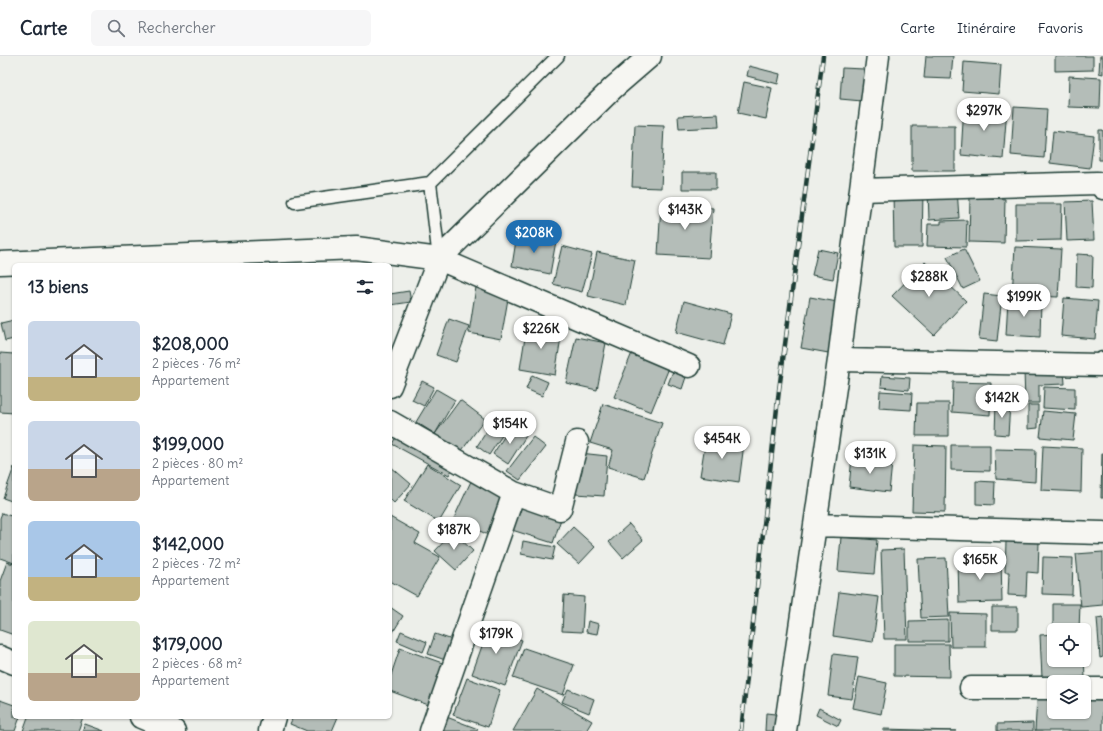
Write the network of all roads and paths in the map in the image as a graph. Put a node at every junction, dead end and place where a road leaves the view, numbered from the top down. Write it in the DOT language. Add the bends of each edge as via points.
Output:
graph roads {
  1 [pos="558,56"];
  2 [pos="650,56"];
  3 [pos="878,56"];
  4 [pos="430,182"];
  5 [pos="1103,188"];
  6 [pos="861,190"];
  7 [pos="295,202"];
  8 [pos="439,259"];
  9 [pos="0,263"];
  10 [pos="839,360"];
  11 [pos="1103,363"];
  12 [pos="689,366"];
  13 [pos="392,381"];
  14 [pos="392,423"];
  15 [pos="577,442"];
  16 [pos="514,493"];
  17 [pos="816,525"];
  18 [pos="1103,533"];
  19 [pos="971,688"];
  20 [pos="1047,688"];
  21 [pos="1091,689"];
  22 [pos="1103,689"];
  23 [pos="146,719"];
  24 [pos="273,719"];
  25 [pos="174,731"];
  26 [pos="270,731"];
  27 [pos="431,731"];
  28 [pos="785,731"];
  1 -- 4 [label="lane"];
  2 -- 8 [label="street" via="613,88"];
  3 -- 6 [label="street"];
  4 -- 7 [label="lane"];
  4 -- 8 [label="lane"];
  5 -- 6 [label="street" via="1097,184"];
  6 -- 10 [label="street"];
  8 -- 9 [label="street" via="356,248"];
  8 -- 12 [label="street"];
  8 -- 13 [label="street"];
  10 -- 11 [label="street" via="1092,365"];
  10 -- 17 [label="street"];
  14 -- 16 [label="street"];
  15 -- 16 [label="street" via="560,509"];
  16 -- 27 [label="street"];
  17 -- 18 [label="street"];
  17 -- 28 [label="street"];
  19 -- 20 [label="street"];
  21 -- 22 [label="street"];
  23 -- 25 [label="street"];
  24 -- 26 [label="street"];
}
